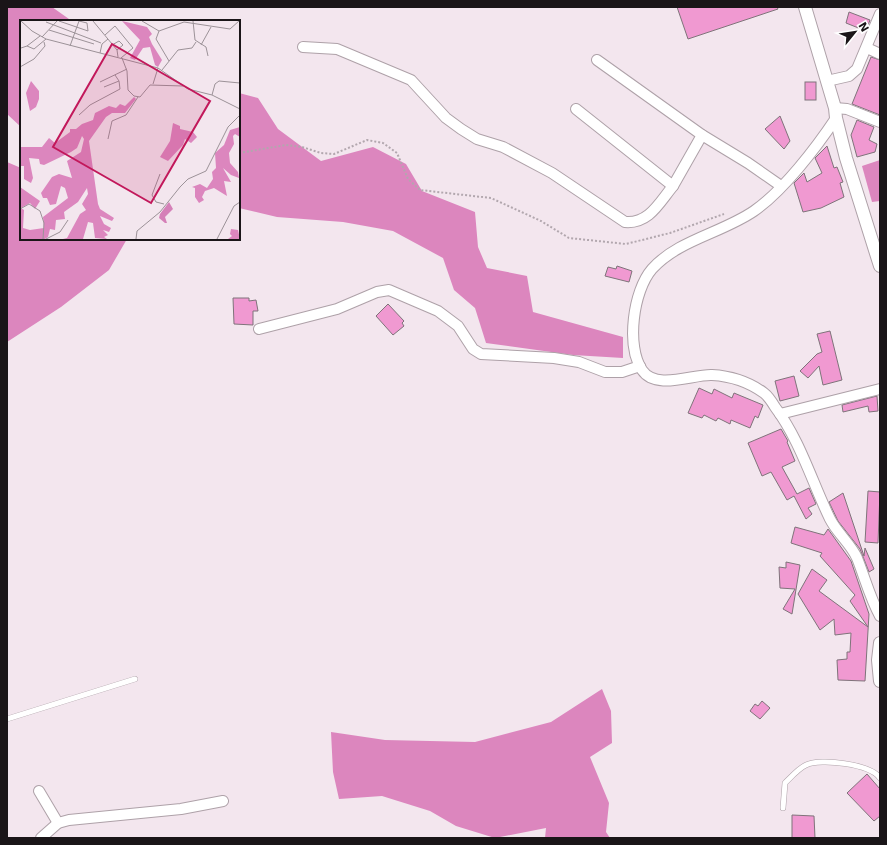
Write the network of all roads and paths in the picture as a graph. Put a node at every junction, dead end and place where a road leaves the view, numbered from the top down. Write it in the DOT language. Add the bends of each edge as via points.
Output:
graph roads {
  1 [pos="806,7"];
  2 [pos="880,14"];
  3 [pos="302,48"];
  4 [pos="867,48"];
  5 [pos="880,54"];
  6 [pos="597,60"];
  7 [pos="828,81"];
  8 [pos="576,109"];
  9 [pos="836,113"];
  10 [pos="880,122"];
  11 [pos="702,135"];
  12 [pos="240,153"];
  13 [pos="672,186"];
  14 [pos="781,186"];
  15 [pos="728,213"];
  16 [pos="880,266"];
  17 [pos="259,329"];
  18 [pos="640,366"];
  19 [pos="880,388"];
  20 [pos="780,414"];
  21 [pos="880,616"];
  22 [pos="880,643"];
  23 [pos="135,679"];
  24 [pos="880,682"];
  25 [pos="7,719"];
  26 [pos="880,778"];
  27 [pos="40,791"];
  28 [pos="223,801"];
  29 [pos="783,808"];
  30 [pos="58,823"];
  31 [pos="41,838"];
  1 -- 7 [label="street"];
  2 -- 4 [label="street"];
  3 -- 13 [label="street" via="337,49 411,80 446,118 461,129 477,139 503,147 552,174 625,222 634,223 644,219"];
  4 -- 5 [label="street"];
  4 -- 7 [label="street" via="857,69 849,76"];
  6 -- 11 [label="street"];
  7 -- 9 [label="street"];
  8 -- 13 [label="street"];
  9 -- 10 [label="street" via="847,109"];
  9 -- 14 [label="street" via="818,144"];
  9 -- 16 [label="street" via="846,158"];
  11 -- 13 [label="street"];
  11 -- 14 [label="street"];
  12 -- 15 [label="path" via="286,145 334,154 367,140 383,143 397,153 408,180 420,190 491,198 541,221 569,238 626,244 670,234"];
  14 -- 18 [label="street" via="754,211 676,250 651,271 639,294 634,318 636,357"];
  17 -- 18 [label="street" via="337,310 377,292 389,290 438,311 458,326 473,349 481,354 554,358 579,362 605,372 622,372"];
  18 -- 20 [label="street" via="649,377 662,380 687,379 710,374 730,377 765,394"];
  19 -- 20 [label="street"];
  20 -- 21 [label="street" via="831,520 856,557"];
  22 -- 24 [label="street"];
  23 -- 25 [label="lane"];
  26 -- 29 [label="lane" via="864,767 829,762 807,764 785,782"];
  27 -- 30 [label="street"];
  28 -- 30 [label="street" via="181,809"];
  30 -- 31 [label="street"];
}
